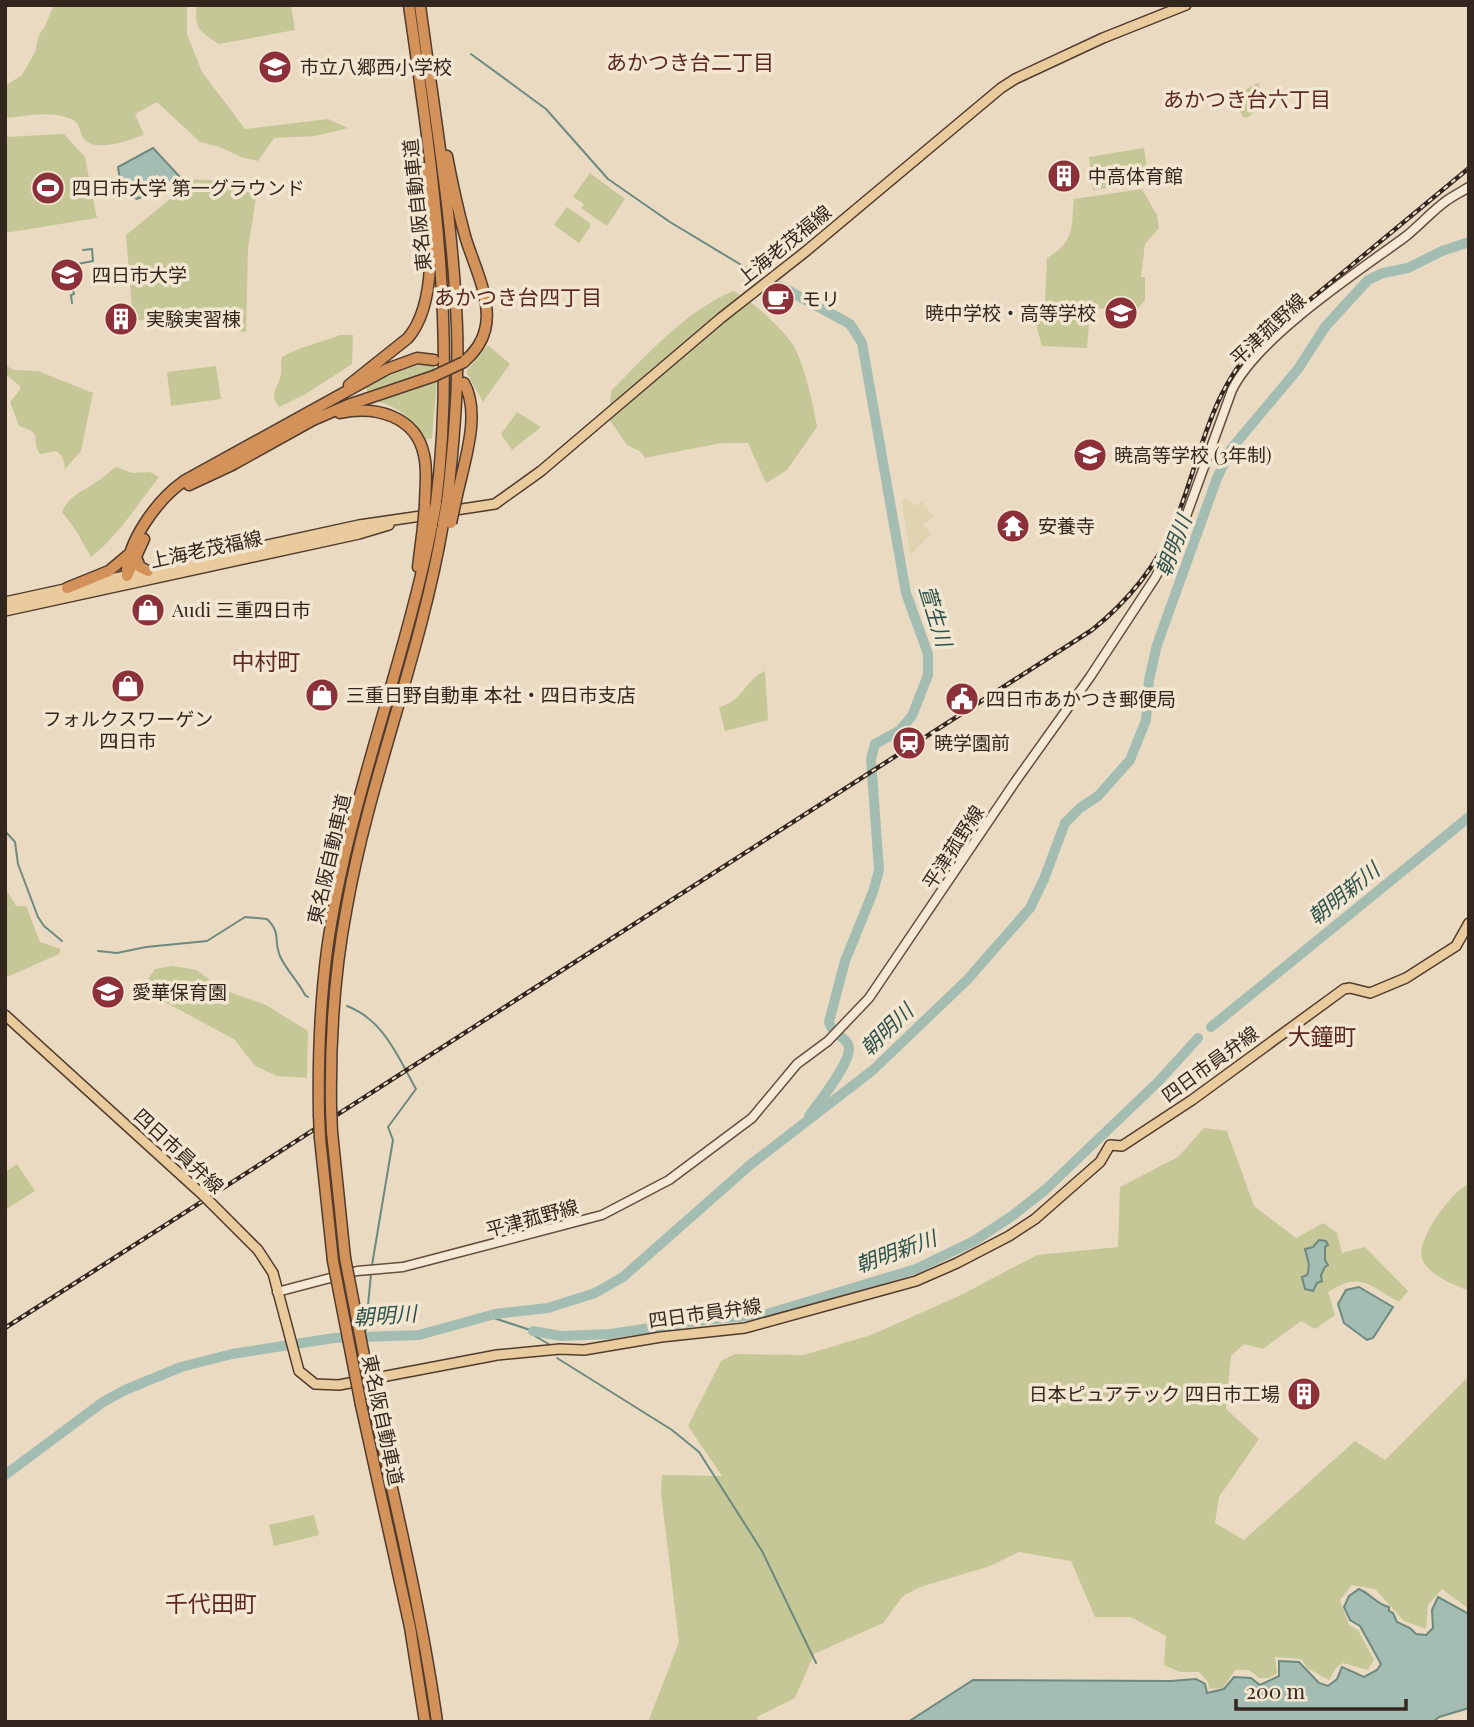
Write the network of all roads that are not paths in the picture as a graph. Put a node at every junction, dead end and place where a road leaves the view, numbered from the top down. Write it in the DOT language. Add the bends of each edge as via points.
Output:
graph roads {
  1 [pos="409,5"];
  2 [pos="420,5"];
  3 [pos="1186,5"];
  4 [pos="418,73"];
  5 [pos="430,74"];
  6 [pos="1469,187"];
  7 [pos="434,360"];
  8 [pos="464,383"];
  9 [pos="315,408"];
  10 [pos="313,420"];
  11 [pos="452,501"];
  12 [pos="430,504"];
  13 [pos="414,517"];
  14 [pos="437,525"];
  15 [pos="133,555"];
  16 [pos="148,571"];
  17 [pos="127,576"];
  18 [pos="67,588"];
  19 [pos="5,602"];
  20 [pos="5,611"];
  21 [pos="1469,923"];
  22 [pos="5,1015"];
  23 [pos="279,1295"];
  24 [pos="425,1722"];
  25 [pos="437,1722"];
  1 -- 4 [label="highway, 東名阪自動車道"];
  2 -- 5 [label="highway, 東名阪自動車道"];
  3 -- 13 [label="main road, 上海老茂福線" via="1103,38 1001,88 505,498"];
  4 -- 9 [label="highway" via="429,236 424,311 400,346"];
  4 -- 12 [label="highway, 東名阪自動車道" via="445,328 444,421"];
  5 -- 10 [label="highway, bridge" via="457,207 482,290 485,332 464,362"];
  5 -- 11 [label="highway, 東名阪自動車道" via="450,227 457,326"];
  6 -- 23 [label="main road, 平津菰野線" via="1447,199 1313,306 1241,374 1188,513 1155,578 1090,677 870,998 828,1041 797,1064 752,1118 669,1180 587,1220 403,1267 356,1271"];
  7 -- 9 [label="highway" via="400,363"];
  8 -- 11 [label="highway" via="472,400 472,420"];
  9 -- 15 [label="highway" via="175,487 151,514"];
  10 -- 12 [label="highway" via="358,410 384,413 403,422 422,448"];
  10 -- 15 [label="highway" via="174,495"];
  11 -- 14 [label="highway, 東名阪自動車道, bridge"];
  12 -- 14 [label="highway, 東名阪自動車道, bridge"];
  13 -- 16 [label="main road, 上海老茂福線"];
  13 -- 20 [label="main road, 上海老茂福線" via="359,534"];
  14 -- 24 [label="highway, 東名阪自動車道, bridge" via="355,821 331,926 320,1023 319,1115 333,1261 410,1627"];
  14 -- 25 [label="highway, 東名阪自動車道, bridge" via="427,604 347,905 332,1022 331,1108 345,1258"];
  15 -- 16 [label="highway"];
  15 -- 17 [label="highway" via="127,562"];
  15 -- 18 [label="highway" via="109,571"];
  16 -- 17 [label="main road, 上海老茂福線"];
  17 -- 18 [label="main road, 上海老茂福線"];
  18 -- 19 [label="main road, 上海老茂福線"];
  21 -- 23 [label="main road, 四日市員弁線" via="1456,946 1406,978 1370,993 1344,989 1192,1100 1122,1146 1110,1145 1101,1162 1035,1219 916,1281 745,1328 584,1350 497,1355 332,1386 311,1383 299,1371"];
  22 -- 23 [label="main road, 四日市員弁線" via="266,1260"];
}
